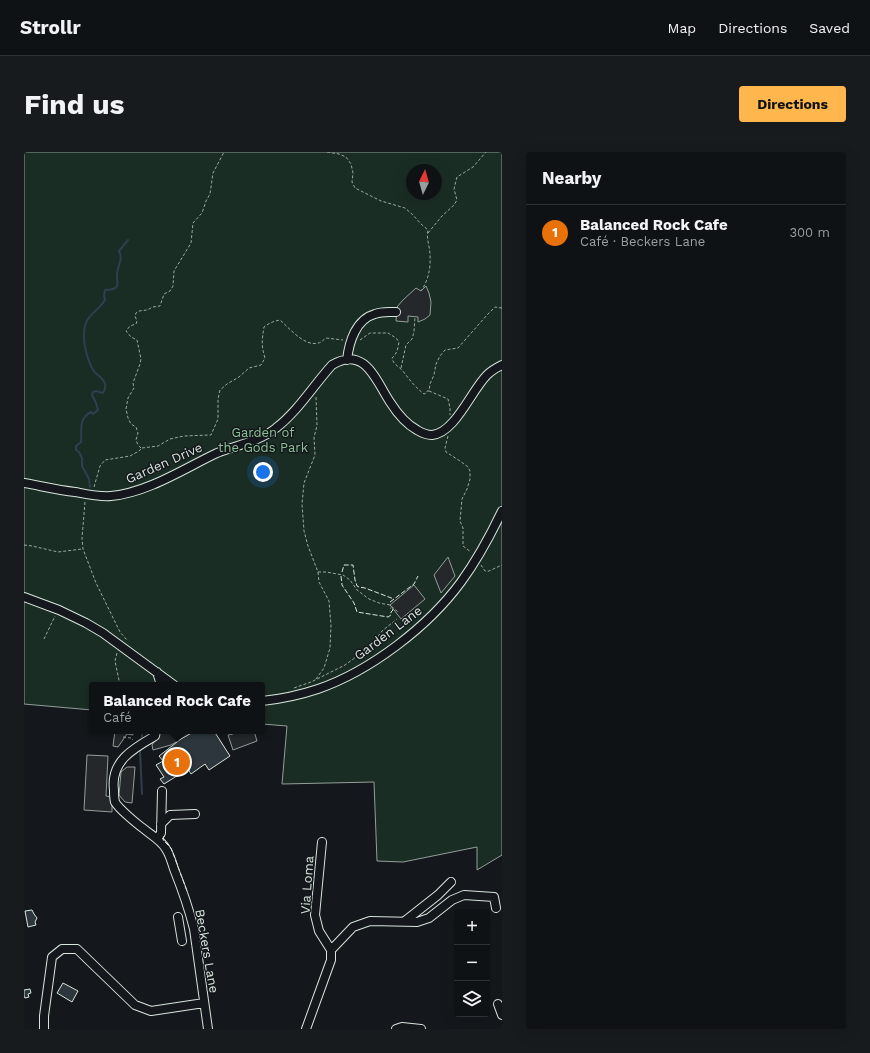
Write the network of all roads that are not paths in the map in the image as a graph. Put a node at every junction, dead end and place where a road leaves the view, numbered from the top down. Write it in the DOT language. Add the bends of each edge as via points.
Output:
graph roads {
  1 [pos="396,312"];
  2 [pos="347,360"];
  3 [pos="502,366"];
  4 [pos="24,483"];
  5 [pos="502,511"];
  6 [pos="24,597"];
  7 [pos="157,672"];
  8 [pos="160,682"];
  9 [pos="170,682"];
  10 [pos="265,701"];
  11 [pos="155,734"];
  12 [pos="162,791"];
  13 [pos="195,814"];
  14 [pos="161,824"];
  15 [pos="157,839"];
  16 [pos="322,842"];
  17 [pos="451,882"];
  18 [pos="496,908"];
  19 [pos="178,917"];
  20 [pos="405,921"];
  21 [pos="194,928"];
  22 [pos="180,929"];
  23 [pos="182,941"];
  24 [pos="330,950"];
  25 [pos="204,1003"];
  26 [pos="498,1004"];
  27 [pos="502,1015"];
  28 [pos="44,1029"];
  29 [pos="208,1029"];
  30 [pos="306,1029"];
  31 [pos="396,1029"];
  32 [pos="421,1029"];
  1 -- 2 [label="street" via="382,312 364,319 351,341"];
  2 -- 3 [label="street" via="356,360 371,370 390,402 410,426 430,435 438,434 449,426 486,376"];
  2 -- 4 [label="street, Garden Drive" via="332,365 289,417 275,429 137,491 111,496 92,495"];
  5 -- 10 [label="street, Garden Lane" via="461,582 434,614 410,635 365,667 320,689"];
  6 -- 7 [label="street" via="86,623"];
  7 -- 8 [label="street"];
  7 -- 9 [label="street"];
  11 -- 15 [label="street, Beckers Lane" via="121,760 113,781 115,802"];
  12 -- 14 [label="street"];
  13 -- 14 [label="street" via="170,815"];
  14 -- 15 [label="street" via="161,833"];
  15 -- 21 [label="street, Beckers Lane" via="167,850"];
  16 -- 24 [label="street, Via Loma" via="315,915 319,931"];
  17 -- 20 [label="street"];
  18 -- 20 [label="street" via="494,897 464,895 452,900 429,918 417,922"];
  19 -- 22 [label="street"];
  20 -- 24 [label="street" via="370,921 353,927"];
  21 -- 22 [label="street"];
  21 -- 25 [label="street, Beckers Lane"];
  22 -- 23 [label="street"];
  24 -- 30 [label="street" via="331,960"];
  25 -- 28 [label="street" via="151,1011 145,1009 135,1005 77,950 62,949 52,957"];
  25 -- 29 [label="street, Beckers Lane"];
  26 -- 27 [label="street"];
  31 -- 32 [label="street"];
}
